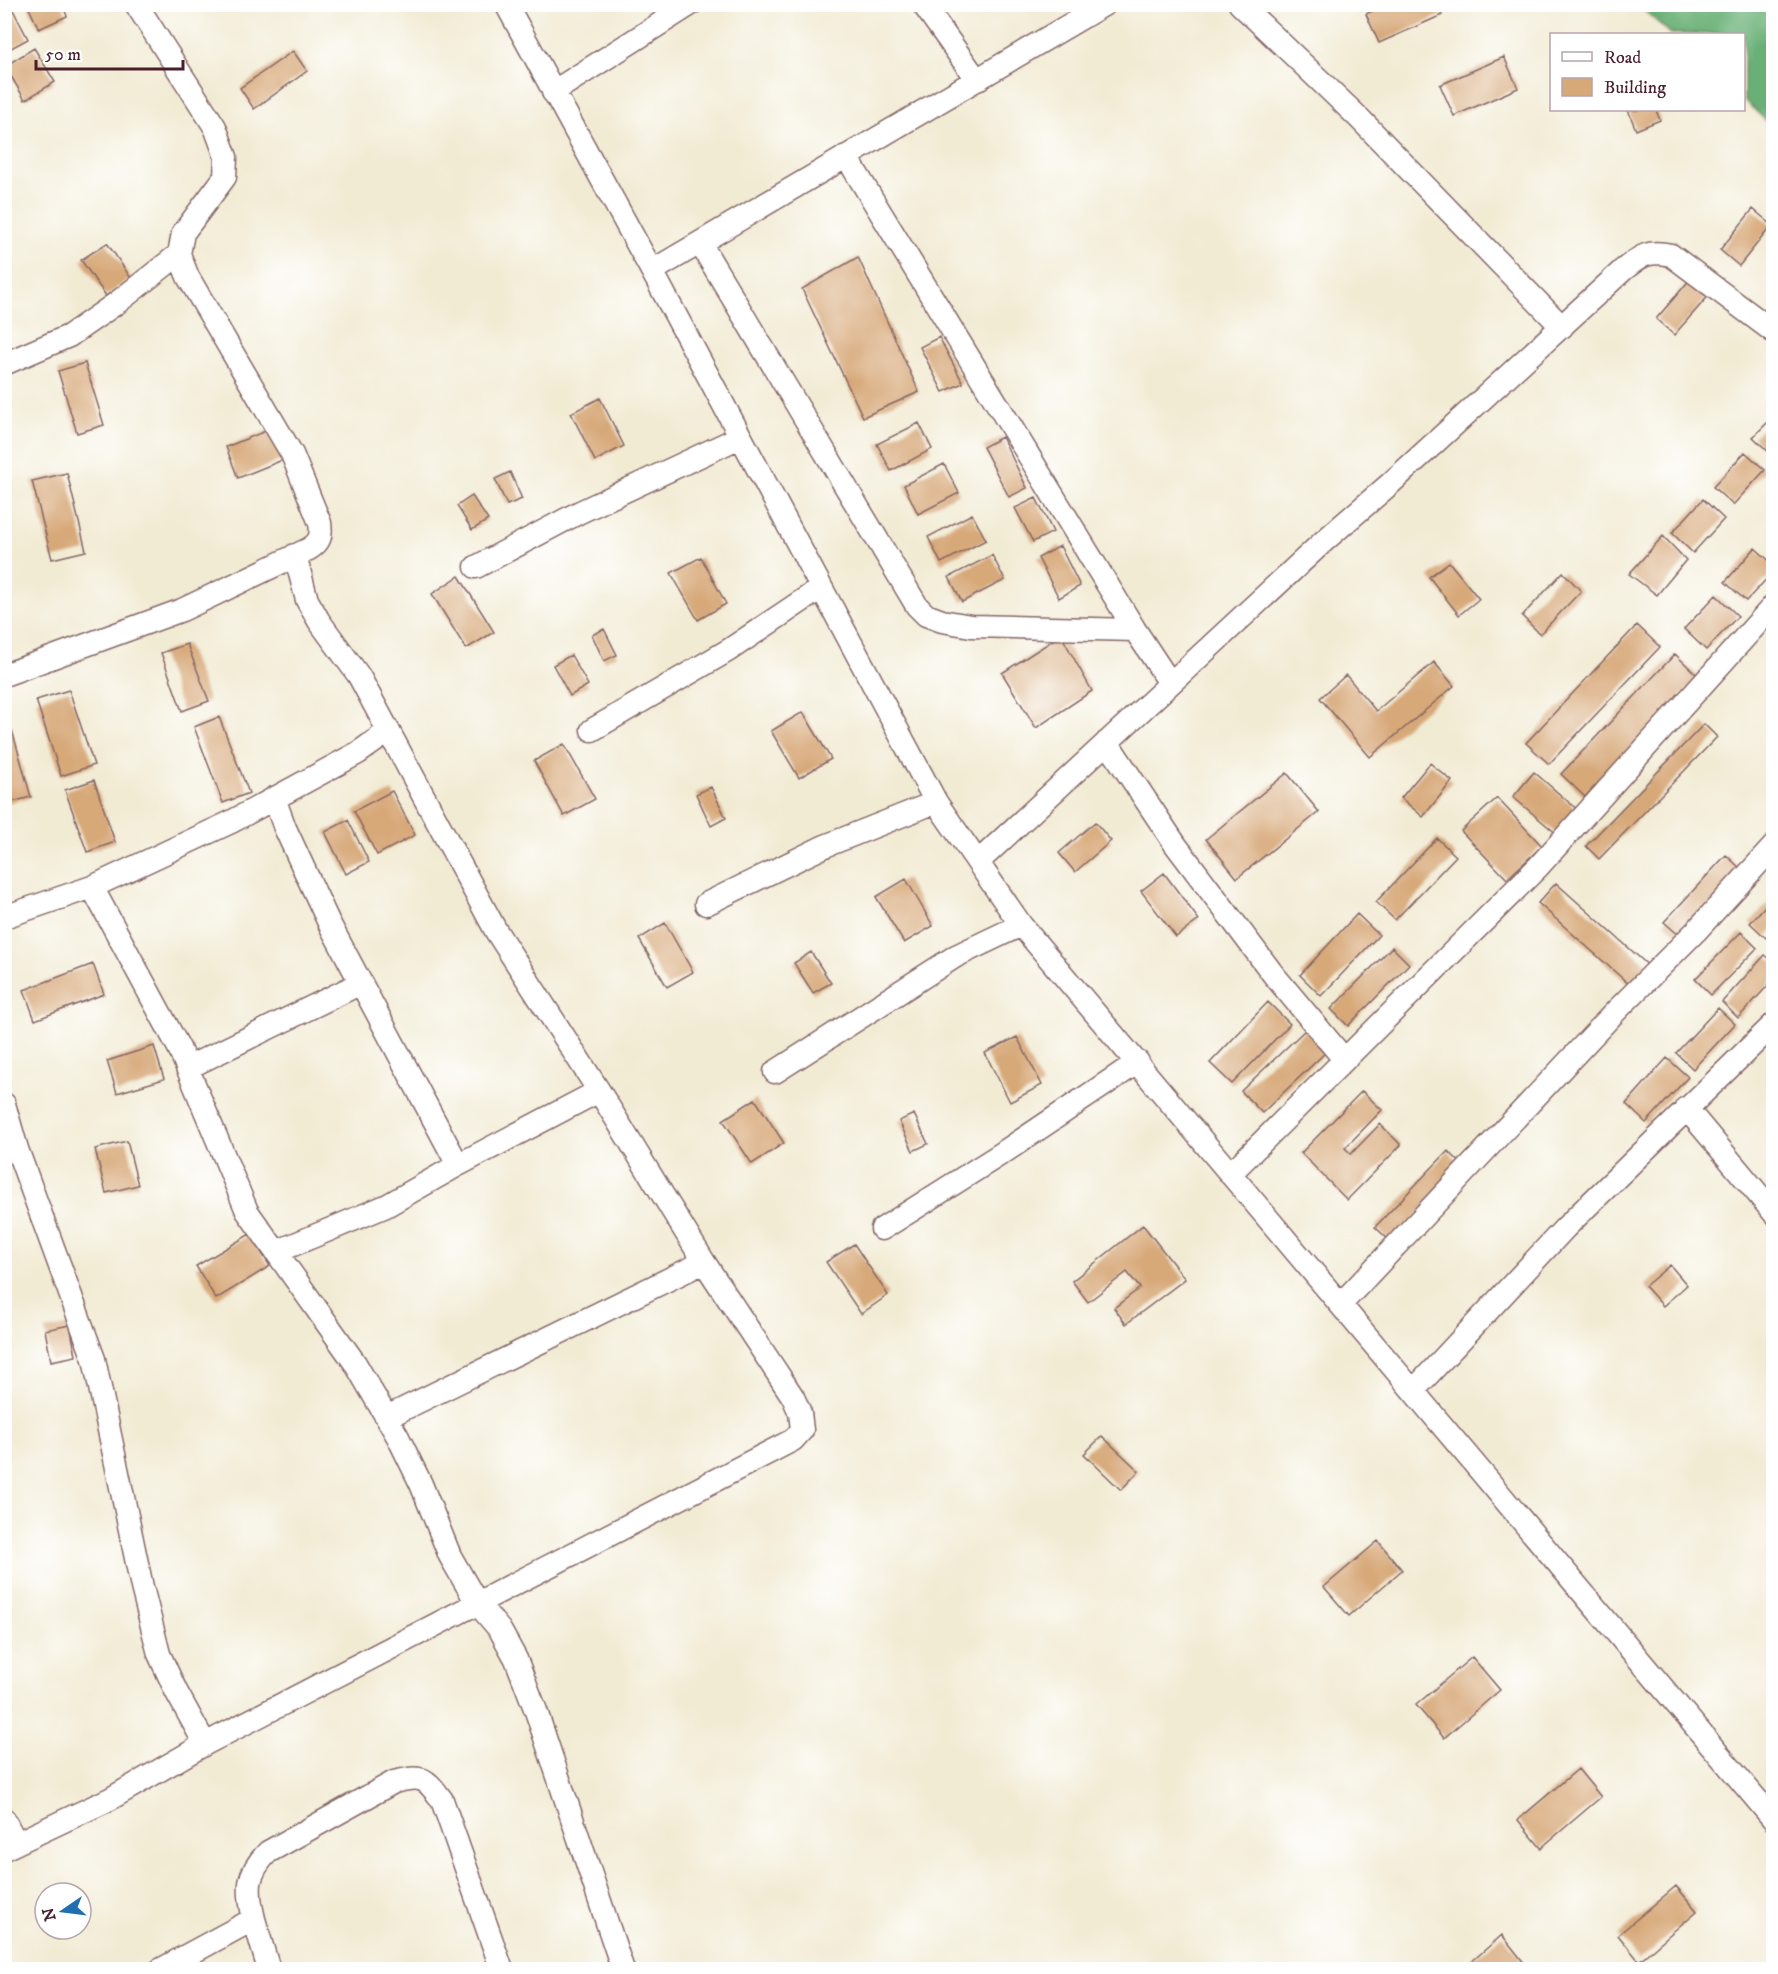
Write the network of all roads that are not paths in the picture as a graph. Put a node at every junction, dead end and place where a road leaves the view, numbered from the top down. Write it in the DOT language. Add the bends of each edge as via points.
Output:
graph roads {
  1 [pos="136,4"];
  2 [pos="506,4"];
  3 [pos="691,4"];
  4 [pos="923,4"];
  5 [pos="1105,4"];
  6 [pos="1240,4"];
  7 [pos="977,80"];
  8 [pos="553,92"];
  9 [pos="846,156"];
  10 [pos="700,243"];
  11 [pos="178,254"];
  12 [pos="652,271"];
  13 [pos="1562,327"];
  14 [pos="1773,332"];
  15 [pos="4,364"];
  16 [pos="740,437"];
  17 [pos="294,555"];
  18 [pos="476,567"];
  19 [pos="821,588"];
  20 [pos="1773,605"];
  21 [pos="1135,630"];
  22 [pos="4,675"];
  23 [pos="1170,683"];
  24 [pos="592,730"];
  25 [pos="388,731"];
  26 [pos="1107,742"];
  27 [pos="274,798"];
  28 [pos="936,802"];
  29 [pos="1773,846"];
  30 [pos="978,862"];
  31 [pos="92,887"];
  32 [pos="706,904"];
  33 [pos="4,917"];
  34 [pos="1021,925"];
  35 [pos="361,983"];
  36 [pos="1773,1024"];
  37 [pos="1344,1059"];
  38 [pos="1138,1062"];
  39 [pos="187,1068"];
  40 [pos="775,1072"];
  41 [pos="599,1091"];
  42 [pos="4,1104"];
  43 [pos="1686,1108"];
  44 [pos="458,1165"];
  45 [pos="1231,1173"];
  46 [pos="1773,1213"];
  47 [pos="882,1229"];
  48 [pos="276,1252"];
  49 [pos="704,1262"];
  50 [pos="1341,1304"];
  51 [pos="1414,1390"];
  52 [pos="387,1418"];
  53 [pos="477,1603"];
  54 [pos="205,1744"];
  55 [pos="4,1819"];
  56 [pos="1773,1820"];
  57 [pos="10,1846"];
  58 [pos="254,1919"];
  59 [pos="160,1970"];
  60 [pos="269,1970"];
  61 [pos="502,1970"];
  62 [pos="623,1970"];
  1 -- 11 [label="street" via="215,127 226,157 225,177 183,233"];
  2 -- 8 [label="street"];
  3 -- 8 [label="street"];
  4 -- 7 [label="street"];
  5 -- 7 [label="street"];
  6 -- 13 [label="street" via="1359,118"];
  7 -- 9 [label="street"];
  8 -- 12 [label="street"];
  9 -- 10 [label="street"];
  9 -- 21 [label="street"];
  10 -- 12 [label="street"];
  10 -- 21 [label="street" via="898,576 926,615 971,626"];
  11 -- 15 [label="street" via="69,336"];
  11 -- 17 [label="street" via="292,454 320,523 319,543"];
  12 -- 16 [label="street"];
  13 -- 14 [label="street" via="1642,255 1656,252 1671,255"];
  13 -- 23 [label="street"];
  16 -- 18 [label="street" via="580,512"];
  16 -- 19 [label="street"];
  17 -- 22 [label="street" via="182,610"];
  17 -- 25 [label="street" via="307,600 358,676"];
  19 -- 24 [label="street" via="729,650"];
  19 -- 28 [label="street"];
  20 -- 37 [label="street" via="1538,867"];
  21 -- 23 [label="street"];
  23 -- 26 [label="street"];
  25 -- 27 [label="street" via="358,753"];
  25 -- 41 [label="street" via="496,931"];
  26 -- 30 [label="street"];
  26 -- 37 [label="street" via="1189,862"];
  27 -- 31 [label="street"];
  27 -- 35 [label="street" via="329,923"];
  28 -- 30 [label="street"];
  28 -- 32 [label="street" via="825,846"];
  29 -- 50 [label="street"];
  30 -- 34 [label="street"];
  31 -- 33 [label="street"];
  31 -- 39 [label="street"];
  34 -- 38 [label="street"];
  34 -- 40 [label="street" via="956,956"];
  35 -- 39 [label="street"];
  35 -- 44 [label="street"];
  36 -- 43 [label="street"];
  37 -- 45 [label="street"];
  38 -- 45 [label="street"];
  38 -- 47 [label="street"];
  39 -- 48 [label="street" via="248,1211"];
  41 -- 44 [label="street"];
  41 -- 49 [label="street"];
  42 -- 54 [label="street" via="94,1359 159,1654"];
  43 -- 46 [label="street"];
  43 -- 51 [label="street" via="1565,1228"];
  44 -- 48 [label="street" via="386,1206"];
  45 -- 50 [label="street"];
  48 -- 52 [label="street" via="355,1363"];
  49 -- 52 [label="street"];
  49 -- 53 [label="street" via="793,1397 802,1430 793,1440"];
  50 -- 51 [label="street"];
  51 -- 56 [label="street"];
  52 -- 53 [label="street" via="421,1484 450,1556"];
  53 -- 54 [label="street"];
  53 -- 62 [label="street" via="500,1630 516,1659"];
  54 -- 57 [label="street" via="110,1798"];
  55 -- 57 [label="street"];
  58 -- 59 [label="street"];
  58 -- 60 [label="street"];
  58 -- 61 [label="street" via="249,1885 258,1862 268,1852 394,1782 414,1777 429,1782 441,1800"];
}
